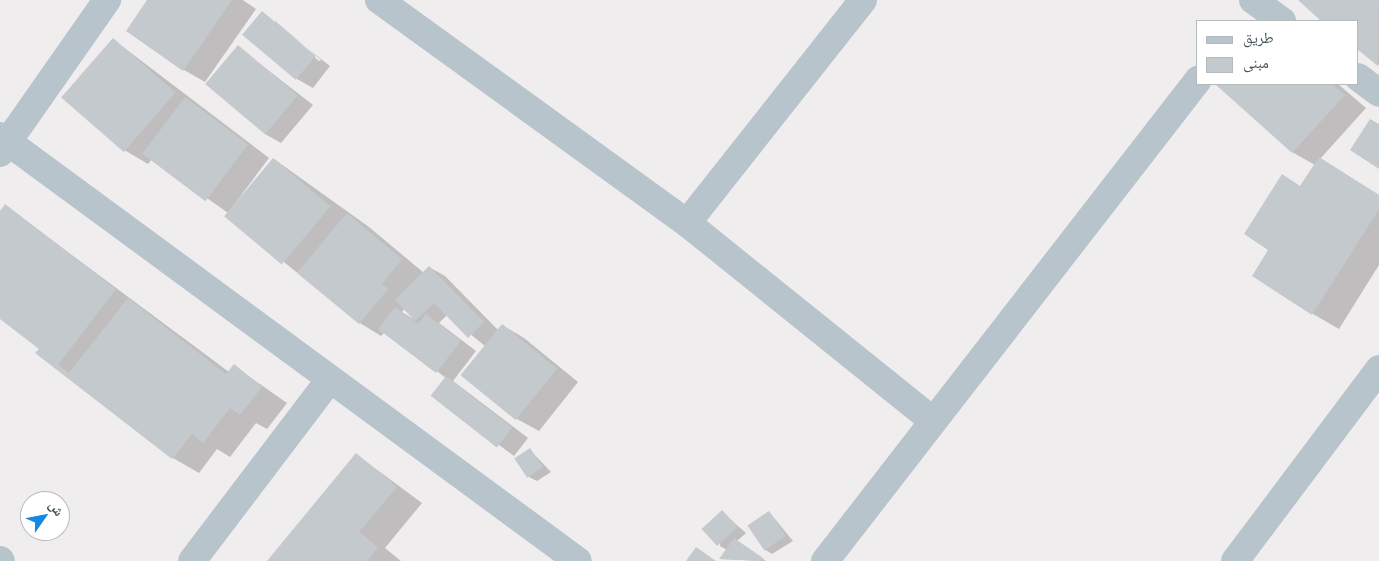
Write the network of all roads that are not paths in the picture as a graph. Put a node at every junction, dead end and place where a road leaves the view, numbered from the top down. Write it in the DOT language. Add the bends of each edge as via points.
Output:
graph roads {
  1 [pos="107,0"];
  2 [pos="378,0"];
  3 [pos="863,0"];
  4 [pos="1254,6"];
  5 [pos="1280,20"];
  6 [pos="1359,78"];
  7 [pos="1196,83"];
  8 [pos="1379,93"];
  9 [pos="3,144"];
  10 [pos="687,223"];
  11 [pos="1379,369"];
  12 [pos="330,379"];
  13 [pos="934,421"];
  14 [pos="192,561"];
  15 [pos="578,561"];
  16 [pos="825,561"];
  17 [pos="1235,561"];
  1 -- 9 [label="street"];
  2 -- 10 [label="street"];
  3 -- 10 [label="street"];
  4 -- 5 [label="street"];
  6 -- 8 [label="street"];
  7 -- 13 [label="street"];
  9 -- 12 [label="street"];
  10 -- 13 [label="street"];
  11 -- 17 [label="street"];
  12 -- 14 [label="street"];
  12 -- 15 [label="street"];
  13 -- 16 [label="street"];
}
